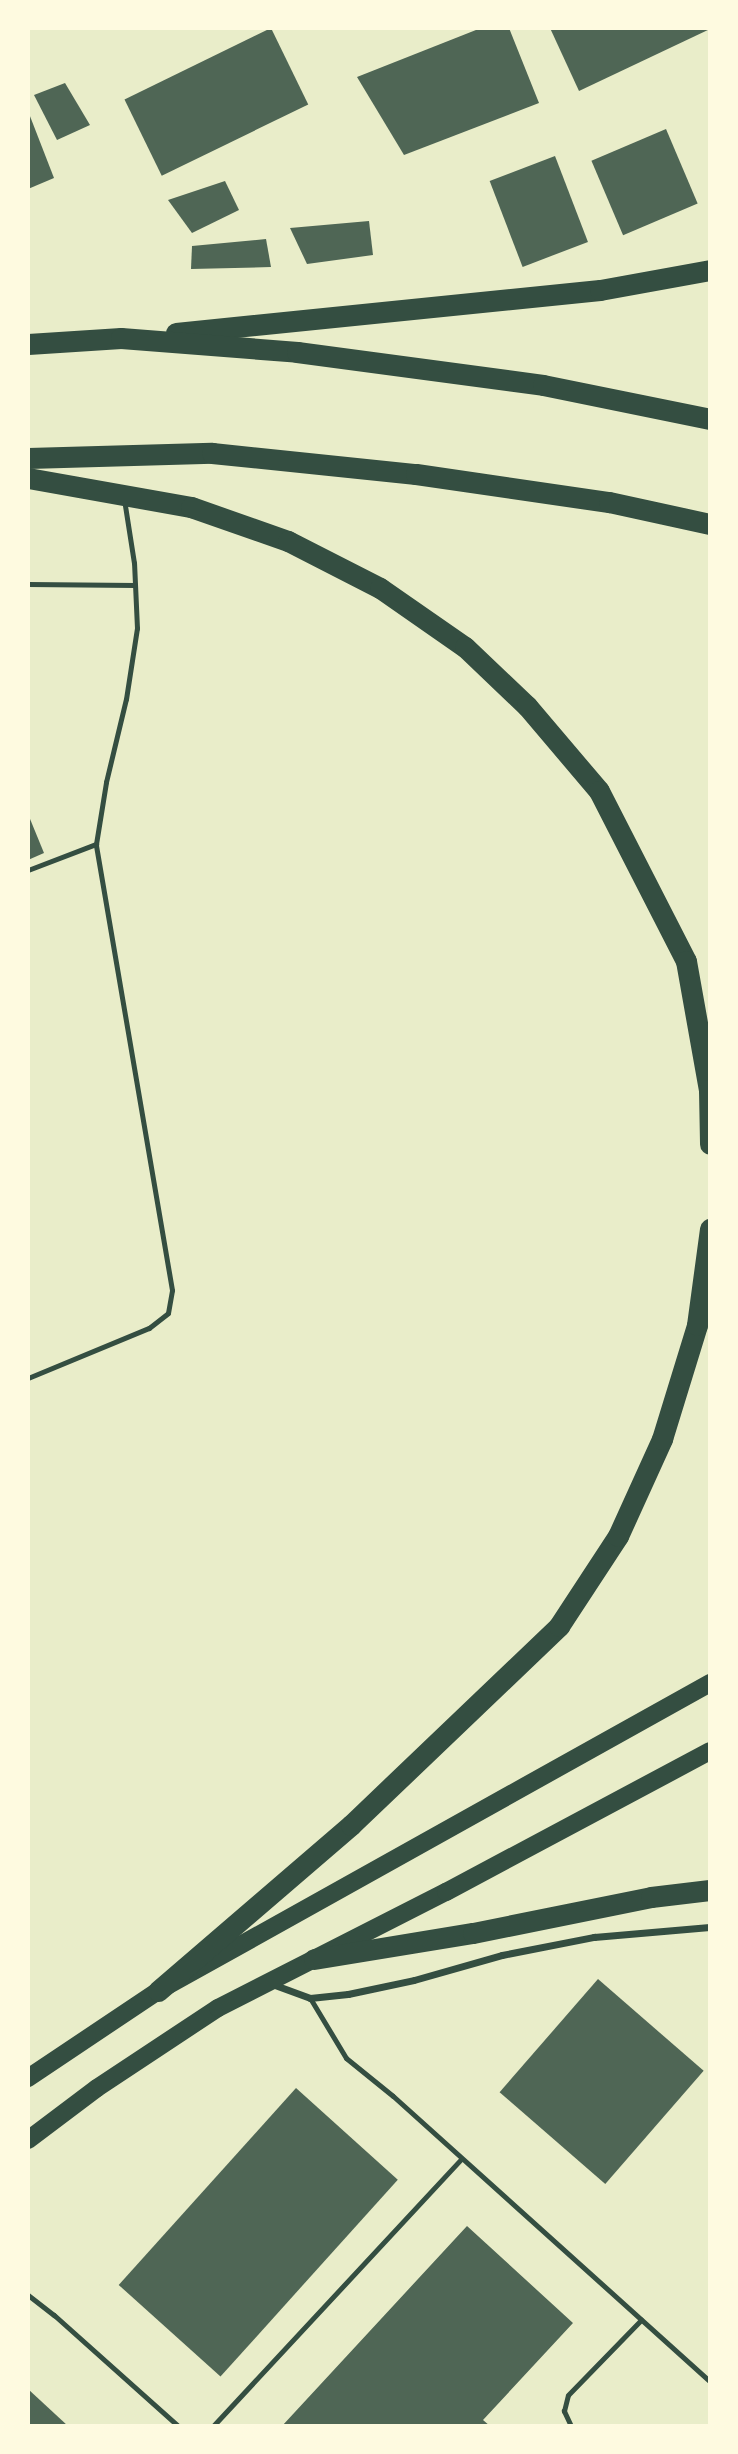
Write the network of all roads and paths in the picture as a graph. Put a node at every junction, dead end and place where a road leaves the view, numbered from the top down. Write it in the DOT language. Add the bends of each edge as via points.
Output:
graph roads {
  1 [pos="710,270"];
  2 [pos="121,338"];
  3 [pos="28,344"];
  4 [pos="710,419"];
  5 [pos="28,458"];
  6 [pos="28,478"];
  7 [pos="123,495"];
  8 [pos="710,524"];
  9 [pos="28,584"];
  10 [pos="135,585"];
  11 [pos="96,844"];
  12 [pos="28,870"];
  13 [pos="710,1144"];
  14 [pos="710,1229"];
  15 [pos="28,1378"];
  16 [pos="710,1683"];
  17 [pos="710,1751"];
  18 [pos="710,1890"];
  19 [pos="710,1927"];
  20 [pos="314,1959"];
  21 [pos="268,1983"];
  22 [pos="158,1991"];
  23 [pos="310,1998"];
  24 [pos="28,2078"];
  25 [pos="28,2140"];
  26 [pos="461,2159"];
  27 [pos="28,2295"];
  28 [pos="641,2320"];
  29 [pos="710,2381"];
  30 [pos="178,2426"];
  31 [pos="213,2426"];
  32 [pos="571,2426"];
  1 -- 2 [label="highway" via="600,290"];
  2 -- 3 [label="highway"];
  2 -- 4 [label="highway" via="297,352 543,385"];
  5 -- 8 [label="highway" via="212,453 430,476 609,502"];
  6 -- 7 [label="highway"];
  7 -- 10 [label="lane"];
  7 -- 13 [label="highway" via="191,507 288,541 380,588 465,647 527,706 599,790 686,961 709,1090"];
  9 -- 10 [label="lane"];
  10 -- 11 [label="lane" via="137,628"];
  11 -- 12 [label="lane"];
  11 -- 15 [label="lane" via="172,1290 168,1312 149,1328"];
  14 -- 22 [label="highway" via="697,1325 662,1439 618,1536 559,1626 351,1825"];
  16 -- 22 [label="main road"];
  17 -- 20 [label="main road"];
  18 -- 20 [label="highway"];
  19 -- 23 [label="street" via="594,1937 502,1955 414,1980"];
  20 -- 21 [label="main road"];
  21 -- 23 [label="street"];
  21 -- 25 [label="main road" via="218,2008"];
  22 -- 24 [label="main road"];
  23 -- 26 [label="lane" via="346,2058"];
  26 -- 28 [label="lane"];
  26 -- 31 [label="lane"];
  27 -- 30 [label="lane"];
  28 -- 29 [label="lane"];
  28 -- 32 [label="lane" via="568,2395 565,2411"];
}
